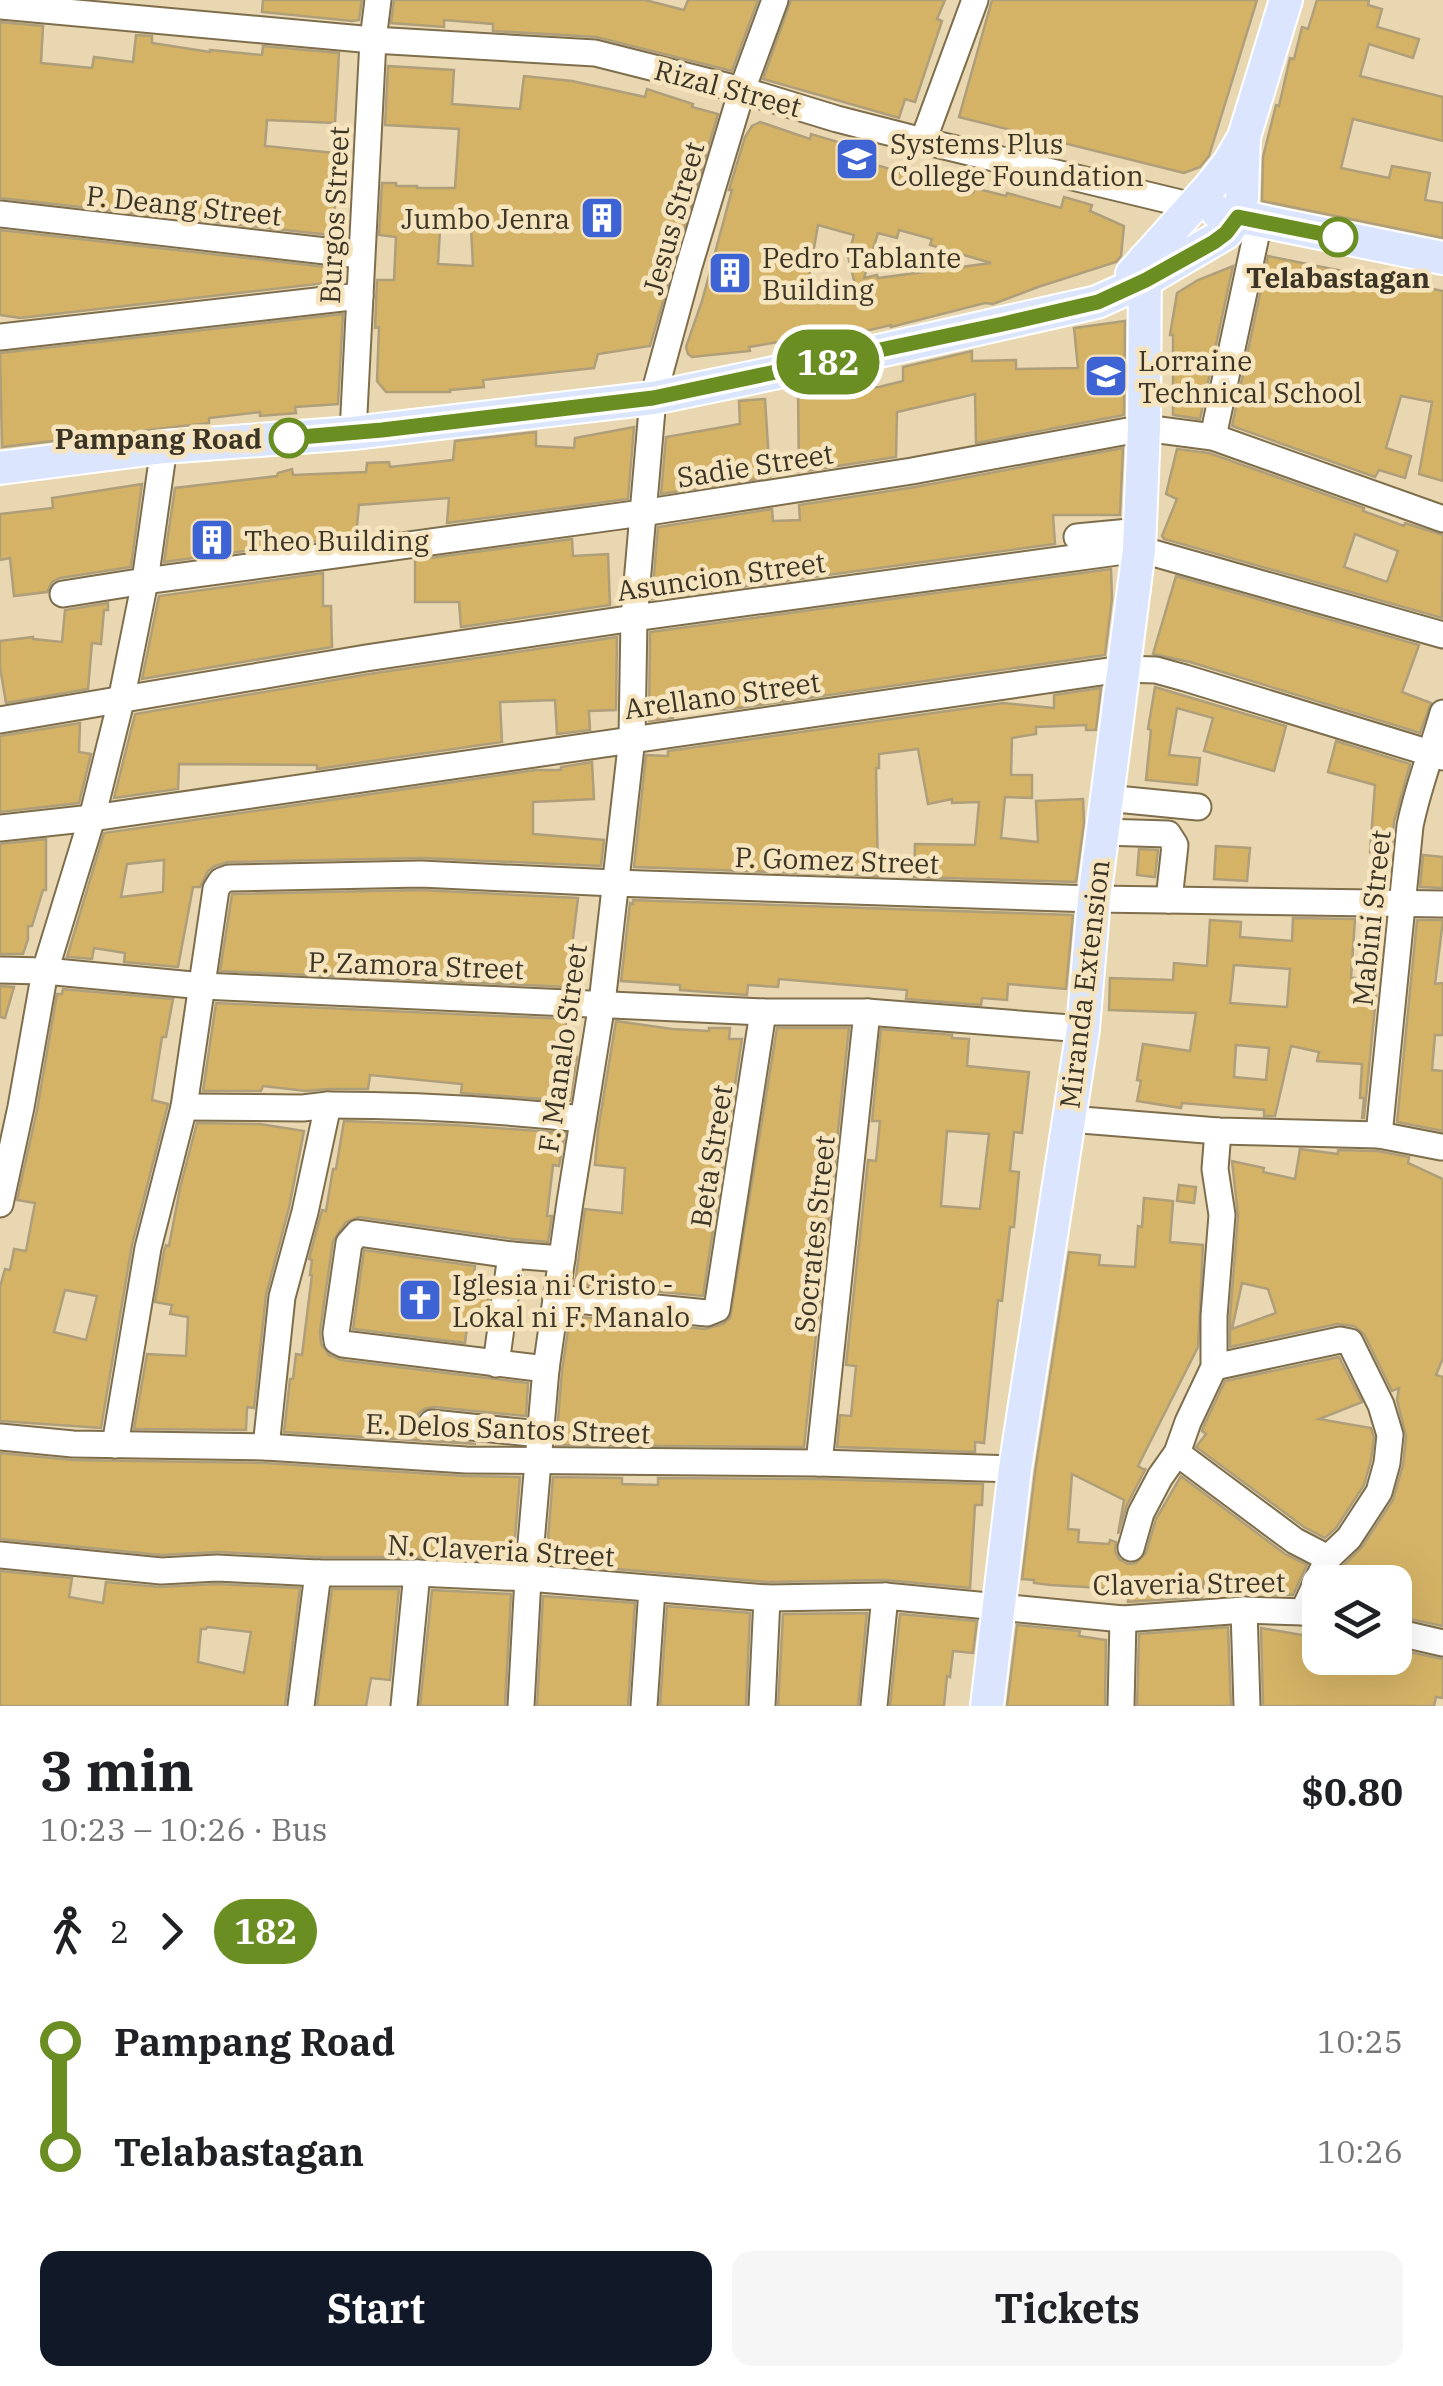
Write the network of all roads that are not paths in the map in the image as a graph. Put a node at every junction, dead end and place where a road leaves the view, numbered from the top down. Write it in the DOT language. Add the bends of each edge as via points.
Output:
graph roads {
  1 [pos="378,0"];
  2 [pos="775,0"];
  3 [pos="975,0"];
  4 [pos="1286,0"];
  5 [pos="0,6"];
  6 [pos="373,40"];
  7 [pos="742,90"];
  8 [pos="1244,137"];
  9 [pos="923,141"];
  10 [pos="1194,206"];
  11 [pos="0,214"];
  12 [pos="1248,219"];
  13 [pos="361,255"];
  14 [pos="1443,258"];
  15 [pos="1146,270"];
  16 [pos="360,296"];
  17 [pos="0,326"];
  18 [pos="36,332"];
  19 [pos="0,338"];
  20 [pos="653,398"];
  21 [pos="1144,428"];
  22 [pos="353,432"];
  23 [pos="1213,437"];
  24 [pos="164,448"];
  25 [pos="0,468"];
  26 [pos="642,513"];
  27 [pos="1443,519"];
  28 [pos="1077,538"];
  29 [pos="1139,540"];
  30 [pos="146,580"];
  31 [pos="63,594"];
  32 [pos="634,618"];
  33 [pos="1443,635"];
  34 [pos="1122,669"];
  35 [pos="120,701"];
  36 [pos="1443,712"];
  37 [pos="0,720"];
  38 [pos="632,738"];
  39 [pos="1437,755"];
  40 [pos="1106,798"];
  41 [pos="1198,807"];
  42 [pos="92,818"];
  43 [pos="0,828"];
  44 [pos="1102,832"];
  45 [pos="614,883"];
  46 [pos="1094,899"];
  47 [pos="1169,900"];
  48 [pos="1402,902"];
  49 [pos="1443,904"];
  50 [pos="0,970"];
  51 [pos="45,971"];
  52 [pos="203,986"];
  53 [pos="602,1003"];
  54 [pos="763,1012"];
  55 [pos="867,1012"];
  56 [pos="1084,1030"];
  57 [pos="11,1105"];
  58 [pos="328,1105"];
  59 [pos="184,1107"];
  60 [pos="1069,1119"];
  61 [pos="584,1120"];
  62 [pos="1218,1132"];
  63 [pos="1379,1134"];
  64 [pos="1440,1147"];
  65 [pos="0,1204"];
  66 [pos="511,1254"];
  67 [pos="562,1259"];
  68 [pos="556,1298"];
  69 [pos="496,1364"];
  70 [pos="1214,1367"];
  71 [pos="546,1369"];
  72 [pos="432,1423"];
  73 [pos="0,1437"];
  74 [pos="115,1444"];
  75 [pos="539,1446"];
  76 [pos="266,1448"];
  77 [pos="1177,1453"];
  78 [pos="820,1463"];
  79 [pos="1015,1469"];
  80 [pos="1131,1548"];
  81 [pos="0,1556"];
  82 [pos="1328,1558"];
  83 [pos="1326,1565"];
  84 [pos="417,1572"];
  85 [pos="318,1573"];
  86 [pos="528,1578"];
  87 [pos="652,1589"];
  88 [pos="885,1596"];
  89 [pos="768,1598"];
  90 [pos="998,1606"];
  91 [pos="1244,1610"];
  92 [pos="1302,1613"];
  93 [pos="1123,1619"];
  94 [pos="1412,1636"];
  95 [pos="1443,1643"];
  96 [pos="302,1706"];
  97 [pos="404,1706"];
  98 [pos="521,1706"];
  99 [pos="644,1706"];
  100 [pos="762,1706"];
  101 [pos="874,1706"];
  102 [pos="986,1706"];
  103 [pos="1122,1706"];
  104 [pos="1247,1706"];
  1 -- 6 [label="street, Burgos Street"];
  2 -- 7 [label="street, Jesus Street"];
  3 -- 9 [label="street"];
  4 -- 8 [label="main road"];
  5 -- 6 [label="street, Rizal Street"];
  6 -- 7 [label="street, Rizal Street" via="595,52"];
  6 -- 13 [label="street, Burgos Street"];
  7 -- 9 [label="street, Rizal Street"];
  7 -- 20 [label="street, Jesus Street"];
  8 -- 10 [label="main road"];
  8 -- 12 [label="main road"];
  9 -- 10 [label="street, Rizal Street"];
  10 -- 12 [label="main road, Rizal Street"];
  10 -- 15 [label="main road"];
  11 -- 13 [label="street, P. Deang Street"];
  12 -- 14 [label="main road, Rizal Street"];
  12 -- 15 [label="main road" via="1214,242"];
  12 -- 23 [label="street"];
  13 -- 16 [label="street, Burgos Street"];
  15 -- 20 [label="main road" via="1098,302"];
  15 -- 21 [label="main road, Miranda Extension"];
  16 -- 18 [label="street"];
  16 -- 22 [label="street, Burgos Street"];
  17 -- 18 [label="street"];
  18 -- 19 [label="street"];
  20 -- 22 [label="main road"];
  20 -- 26 [label="street, F. Manalo Street"];
  21 -- 23 [label="street, Sadie Street"];
  21 -- 26 [label="street, Sadie Street"];
  21 -- 29 [label="main road, Miranda Extension"];
  22 -- 24 [label="main road"];
  23 -- 27 [label="street, Sadie Street"];
  24 -- 25 [label="main road"];
  24 -- 30 [label="street"];
  26 -- 30 [label="street, Sadie Street"];
  26 -- 32 [label="street, F. Manalo Street"];
  28 -- 29 [label="street"];
  29 -- 32 [label="street, Asuncion Street"];
  29 -- 33 [label="street, Asuncion Street"];
  29 -- 34 [label="main road, Miranda Extension"];
  30 -- 31 [label="street, Sadie Street"];
  30 -- 35 [label="street"];
  32 -- 35 [label="street, Asuncion Street"];
  32 -- 38 [label="street, F. Manalo Street"];
  34 -- 38 [label="street, Arellano Street"];
  34 -- 39 [label="street, Arellano Street" via="1156,670"];
  34 -- 40 [label="main road, Miranda Extension"];
  35 -- 37 [label="street, Asuncion Street"];
  35 -- 42 [label="street"];
  36 -- 39 [label="street, Mabini Street"];
  38 -- 42 [label="street, Arellano Street"];
  38 -- 45 [label="street, F. Manalo Street"];
  39 -- 48 [label="street, Mabini Street" via="1417,788"];
  40 -- 41 [label="street"];
  40 -- 44 [label="main road, Miranda Extension"];
  42 -- 43 [label="street, Arellano Street"];
  42 -- 51 [label="street"];
  44 -- 46 [label="main road, Miranda Extension"];
  44 -- 47 [label="street" via="1172,837"];
  45 -- 46 [label="street, P. Gomez Street"];
  45 -- 52 [label="street, P. Gomez Street" via="421,874 229,878 216,889"];
  45 -- 53 [label="street, F. Manalo Street"];
  46 -- 47 [label="street, P. Gomez Street"];
  46 -- 56 [label="main road, Miranda Extension"];
  47 -- 48 [label="street, P. Gomez Street"];
  48 -- 49 [label="street, P. Gomez Street"];
  48 -- 63 [label="street, Mabini Street"];
  50 -- 51 [label="street"];
  51 -- 52 [label="street, P. Zamora Street"];
  51 -- 57 [label="street"];
  52 -- 53 [label="street, P. Zamora Street"];
  52 -- 59 [label="street"];
  53 -- 54 [label="street, P. Zamora Street"];
  53 -- 61 [label="street, F. Manalo Street"];
  54 -- 55 [label="street, P. Zamora Street"];
  54 -- 68 [label="street, Beta Street" via="718,1309"];
  55 -- 56 [label="street, P. Zamora Street"];
  55 -- 78 [label="street, Socrates Street"];
  56 -- 60 [label="main road, Miranda Extension"];
  57 -- 65 [label="street"];
  58 -- 59 [label="street"];
  58 -- 61 [label="street"];
  58 -- 76 [label="street" via="282,1297"];
  59 -- 74 [label="street" via="148,1248"];
  60 -- 62 [label="street"];
  60 -- 79 [label="main road, Miranda Extension"];
  61 -- 67 [label="street, F. Manalo Street"];
  62 -- 63 [label="street"];
  62 -- 70 [label="street" via="1214,1169 1222,1215"];
  63 -- 64 [label="street"];
  66 -- 67 [label="street"];
  66 -- 69 [label="street"];
  66 -- 69 [label="street" via="358,1233 349,1243 336,1333 343,1344"];
  67 -- 68 [label="street, F. Manalo Street"];
  68 -- 71 [label="street, F. Manalo Street"];
  69 -- 71 [label="street"];
  70 -- 77 [label="street"];
  70 -- 82 [label="street" via="1340,1340 1356,1352 1390,1435 1388,1463 1365,1516"];
  71 -- 75 [label="street, F. Manalo Street"];
  72 -- 75 [label="street"];
  73 -- 74 [label="street, E. Delos Santos Street"];
  74 -- 76 [label="street, E. Delos Santos Street"];
  75 -- 76 [label="street, E. Delos Santos Street" via="450,1459"];
  75 -- 78 [label="street, E. Delos Santos Street" via="704,1464"];
  75 -- 86 [label="street, F. Manalo Street"];
  77 -- 80 [label="street" via="1141,1514"];
  77 -- 82 [label="street"];
  78 -- 79 [label="street, E. Delos Santos Street"];
  79 -- 90 [label="main road, Miranda Extension"];
  81 -- 85 [label="street, N. Claveria Street" via="160,1570"];
  82 -- 83 [label="street"];
  84 -- 85 [label="street, N. Claveria Street"];
  84 -- 86 [label="street, N. Claveria Street"];
  84 -- 97 [label="street"];
  85 -- 96 [label="street"];
  86 -- 87 [label="street, N. Claveria Street"];
  86 -- 98 [label="street, F. Manalo Street"];
  87 -- 89 [label="street, N. Claveria Street"];
  87 -- 99 [label="street"];
  88 -- 89 [label="street, N. Claveria Street"];
  88 -- 90 [label="street, N. Claveria Street"];
  88 -- 101 [label="street"];
  89 -- 100 [label="street"];
  90 -- 93 [label="street, Claveria Street"];
  90 -- 102 [label="main road, Miranda Extension"];
  91 -- 92 [label="street, Claveria Street"];
  91 -- 93 [label="street, Claveria Street"];
  91 -- 104 [label="street"];
  93 -- 103 [label="street"];
  94 -- 95 [label="street"];
}
